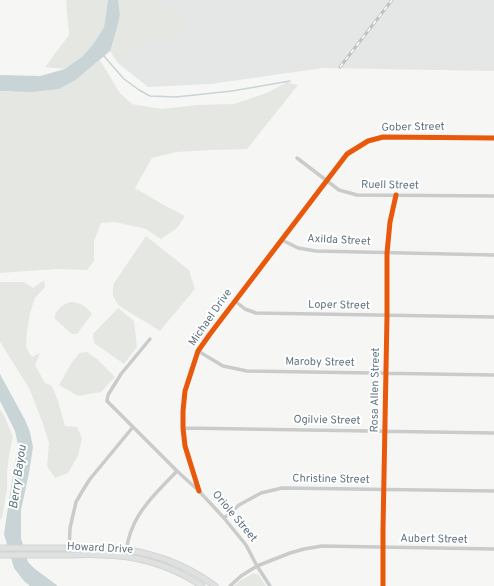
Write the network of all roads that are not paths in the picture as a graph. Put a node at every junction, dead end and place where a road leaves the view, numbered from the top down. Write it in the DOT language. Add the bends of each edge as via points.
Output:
graph roads {
  1 [pos="494,138"];
  2 [pos="297,158"];
  3 [pos="327,182"];
  4 [pos="396,195"];
  5 [pos="494,196"];
  6 [pos="282,240"];
  7 [pos="387,253"];
  8 [pos="494,255"];
  9 [pos="235,301"];
  10 [pos="388,316"];
  11 [pos="494,317"];
  12 [pos="150,339"];
  13 [pos="198,351"];
  14 [pos="386,373"];
  15 [pos="494,375"];
  16 [pos="133,427"];
  17 [pos="183,428"];
  18 [pos="385,431"];
  19 [pos="494,433"];
  20 [pos="177,471"];
  21 [pos="384,490"];
  22 [pos="199,491"];
  23 [pos="494,491"];
  24 [pos="224,518"];
  25 [pos="70,547"];
  26 [pos="0,548"];
  27 [pos="384,548"];
  28 [pos="127,549"];
  29 [pos="494,550"];
  30 [pos="0,555"];
  31 [pos="69,555"];
  32 [pos="125,556"];
  33 [pos="179,564"];
  34 [pos="257,566"];
  35 [pos="176,571"];
  36 [pos="202,586"];
  37 [pos="215,586"];
  38 [pos="230,586"];
  39 [pos="270,586"];
  40 [pos="383,586"];
  1 -- 3 [label="street, Gober Street" via="383,137 368,141 347,154"];
  2 -- 3 [label="street, Ruell Street"];
  3 -- 4 [label="street, Ruell Street" via="339,190 357,195"];
  3 -- 6 [label="street, Michael Drive"];
  4 -- 5 [label="street, Ruell Street"];
  4 -- 7 [label="street, Rosa Allen Street"];
  6 -- 7 [label="street, Axilda Street" via="298,248 316,251"];
  6 -- 9 [label="street, Michael Drive"];
  7 -- 8 [label="street, Axilda Street"];
  7 -- 10 [label="street, Rosa Allen Street"];
  9 -- 10 [label="street, Loper Street" via="256,313"];
  9 -- 13 [label="street, Michael Drive"];
  10 -- 11 [label="street, Loper Street"];
  10 -- 14 [label="street, Rosa Allen Street"];
  12 -- 16 [label="street, Oriole Street" via="121,374 108,395 107,401"];
  13 -- 14 [label="street, Maroby Street" via="223,366 247,371"];
  13 -- 17 [label="street, Michael Drive" via="185,391"];
  14 -- 15 [label="street, Maroby Street"];
  14 -- 18 [label="street, Rosa Allen Street"];
  16 -- 20 [label="street, Oriole Street"];
  16 -- 25 [label="street" via="76,502 70,528"];
  17 -- 18 [label="street, Ogilvie Street"];
  17 -- 22 [label="street, Michael Drive" via="185,446"];
  18 -- 19 [label="street, Ogilvie Street"];
  18 -- 21 [label="street, Rosa Allen Street"];
  20 -- 22 [label="street, Oriole Street"];
  20 -- 28 [label="street" via="136,520"];
  21 -- 23 [label="street, Christine Street"];
  21 -- 24 [label="street, Christine Street" via="282,488 261,493 239,505"];
  21 -- 27 [label="street, Rosa Allen Street"];
  22 -- 24 [label="street, Oriole Street"];
  24 -- 34 [label="street, Oriole Street" via="246,545"];
  25 -- 26 [label="main road, Howard Drive"];
  25 -- 28 [label="main road, Howard Drive"];
  25 -- 31 [label="street"];
  27 -- 29 [label="street, Aubert Street"];
  27 -- 34 [label="street, Aubert Street" via="322,546 290,553"];
  27 -- 40 [label="street, Rosa Allen Street"];
  28 -- 32 [label="street"];
  28 -- 33 [label="main road, Howard Drive"];
  30 -- 31 [label="main road, Howard Drive"];
  31 -- 32 [label="main road, Howard Drive"];
  32 -- 35 [label="main road, Howard Drive" via="156,563"];
  33 -- 35 [label="main road"];
  33 -- 37 [label="main road, Howard Drive"];
  34 -- 38 [label="street, Aubert Street" via="248,570"];
  34 -- 39 [label="street, Oriole Street"];
  35 -- 36 [label="main road, Howard Drive"];
}
